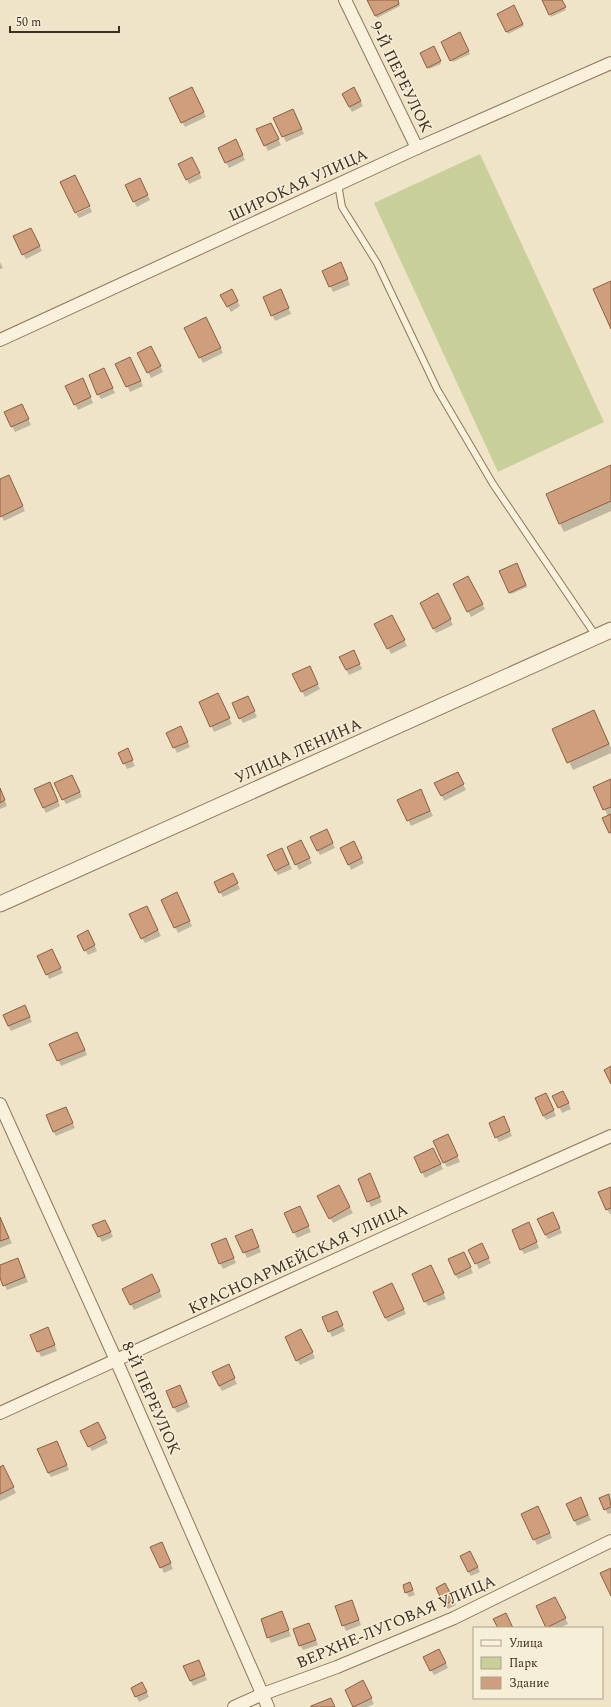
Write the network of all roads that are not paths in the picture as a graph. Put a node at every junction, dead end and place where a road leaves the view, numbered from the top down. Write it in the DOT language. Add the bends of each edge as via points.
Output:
graph roads {
  1 [pos="345,0"];
  2 [pos="611,63"];
  3 [pos="418,148"];
  4 [pos="338,184"];
  5 [pos="0,340"];
  6 [pos="611,630"];
  7 [pos="597,636"];
  8 [pos="0,904"];
  9 [pos="0,1104"];
  10 [pos="611,1136"];
  11 [pos="116,1360"];
  12 [pos="0,1413"];
  13 [pos="611,1541"];
  14 [pos="263,1694"];
  15 [pos="234,1707"];
  16 [pos="268,1707"];
  1 -- 3 [label="street, 9-Й ПЕРЕУЛОК"];
  2 -- 3 [label="street, ШИРОКАЯ УЛИЦА"];
  3 -- 4 [label="street, ШИРОКАЯ УЛИЦА"];
  4 -- 5 [label="street, ШИРОКАЯ УЛИЦА"];
  4 -- 7 [label="lane" via="342,207 377,263 438,389 493,484"];
  6 -- 7 [label="street, УЛИЦА ЛЕНИНА"];
  7 -- 8 [label="street, УЛИЦА ЛЕНИНА"];
  9 -- 11 [label="street, 8-Й ПЕРЕУЛОК"];
  10 -- 11 [label="street, КРАСНОАРМЕЙСКАЯ УЛИЦА"];
  11 -- 12 [label="street, КРАСНОАРМЕЙСКАЯ УЛИЦА"];
  11 -- 14 [label="street, 8-Й ПЕРЕУЛОК"];
  13 -- 14 [label="street, ВЕРХНЕ-ЛУГОВАЯ УЛИЦА" via="454,1618"];
  14 -- 15 [label="street, ВЕРХНЕ-ЛУГОВАЯ УЛИЦА"];
  14 -- 16 [label="street, 8-Й ПЕРЕУЛОК"];
}
